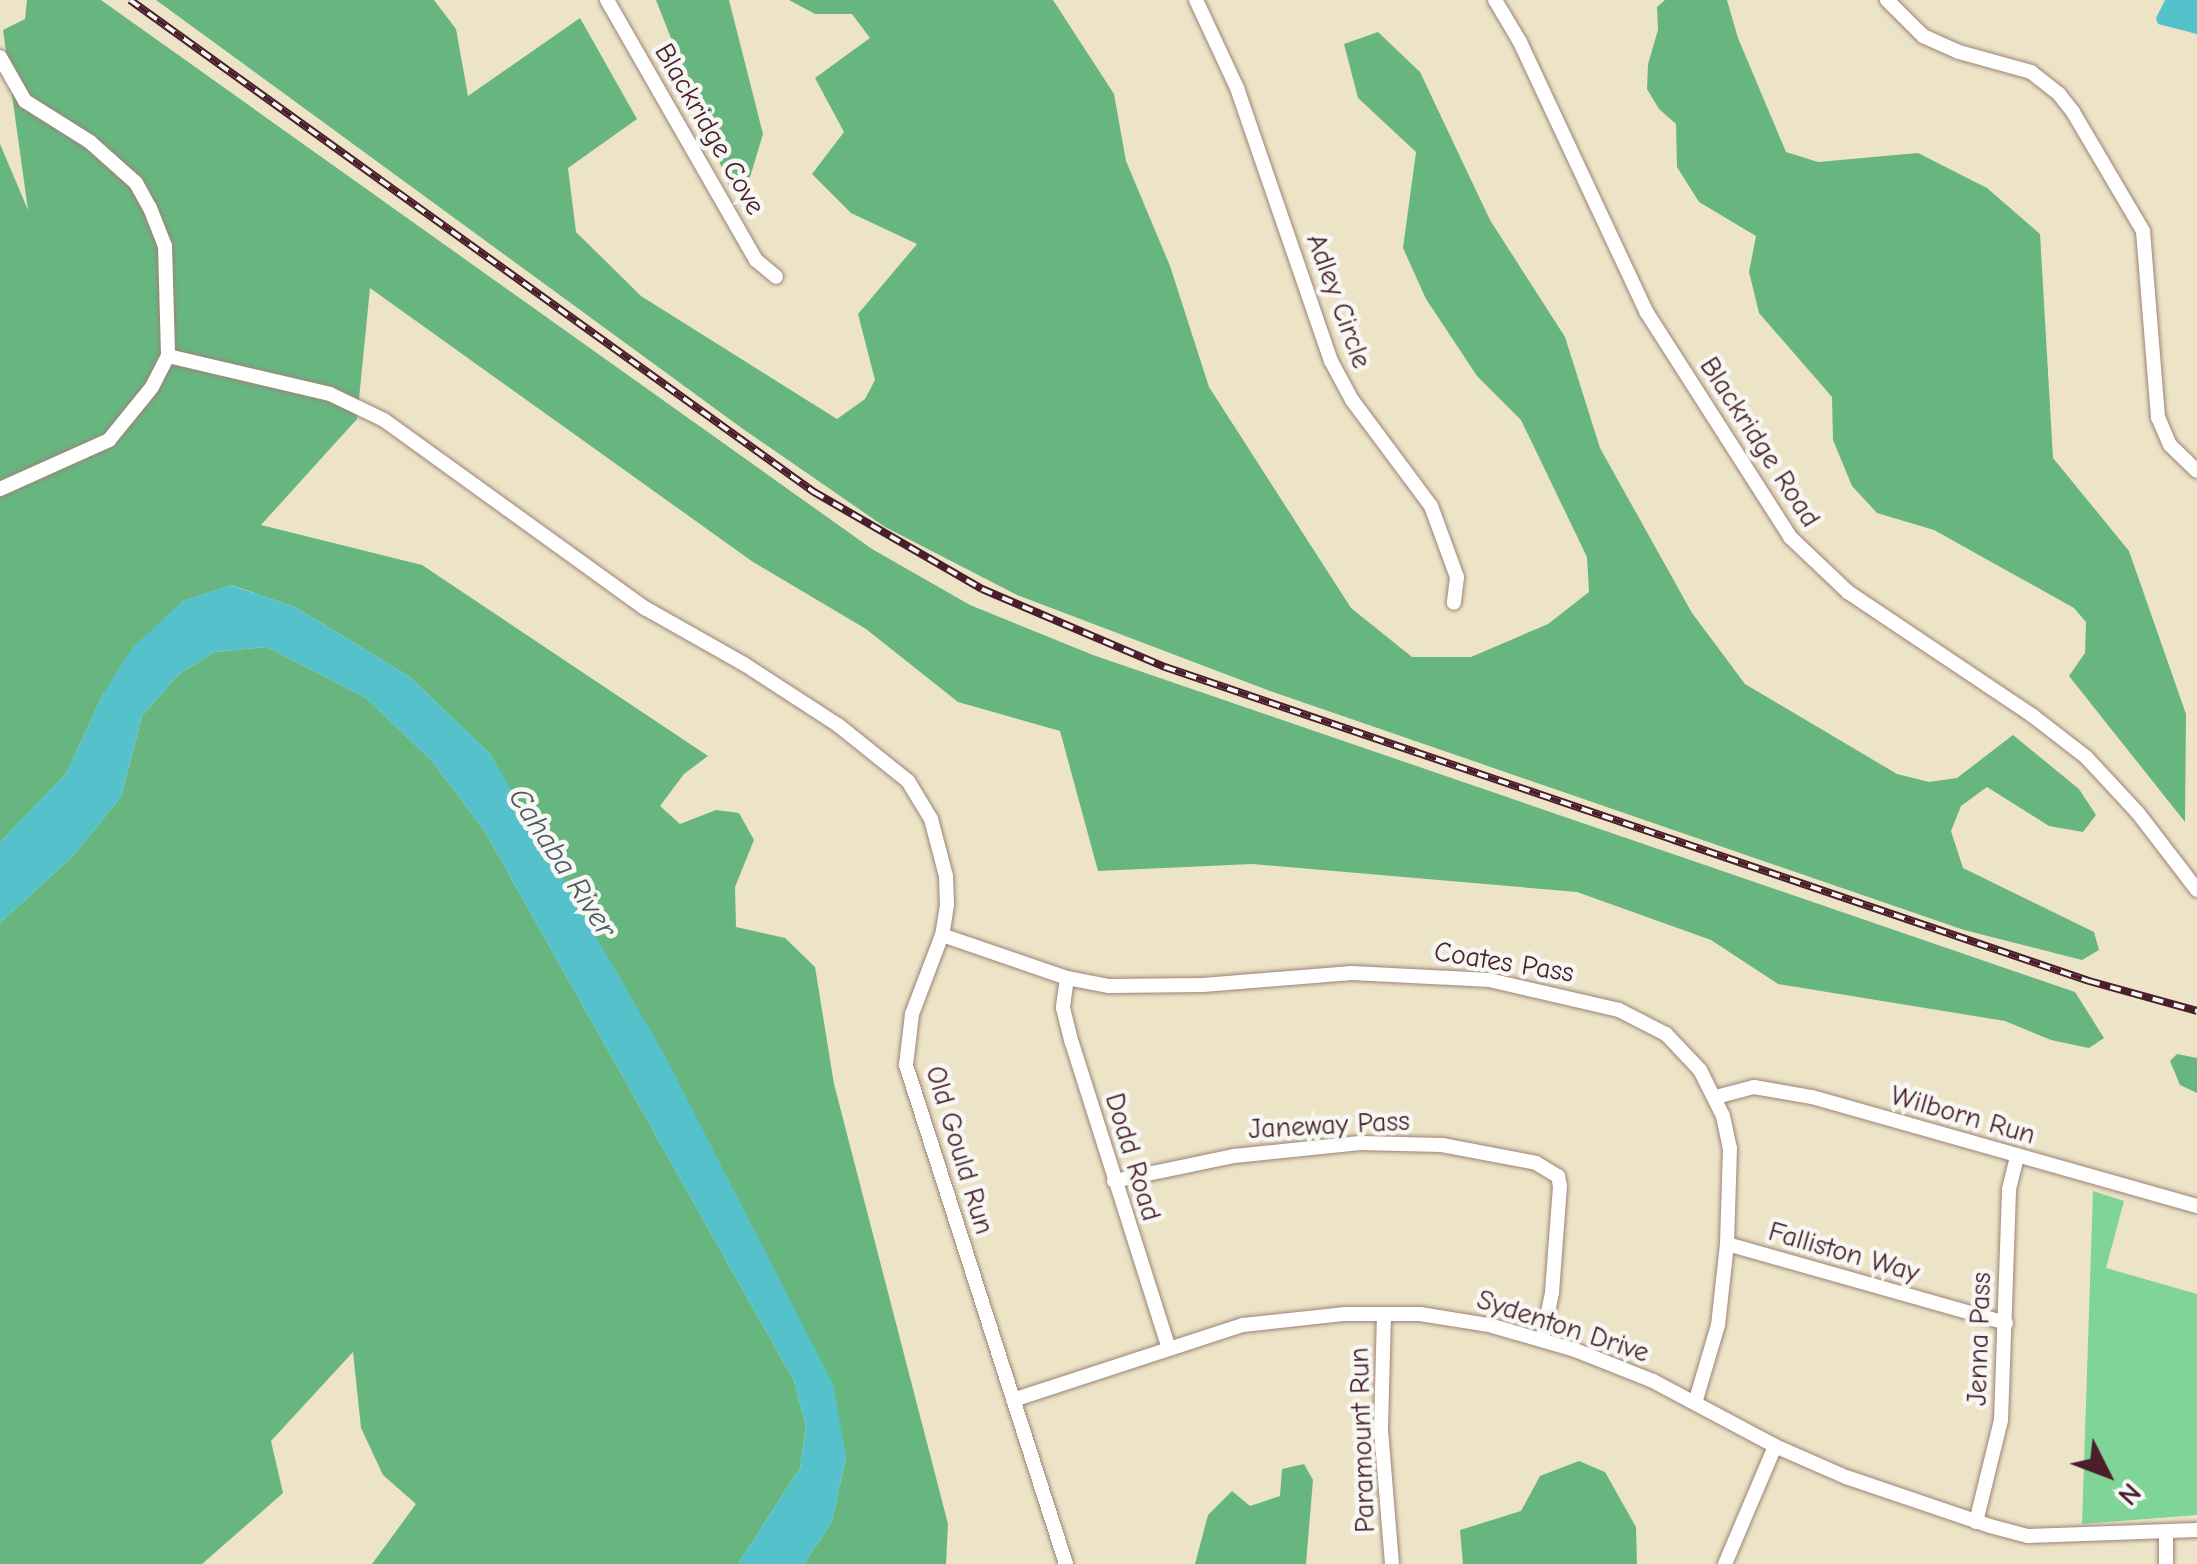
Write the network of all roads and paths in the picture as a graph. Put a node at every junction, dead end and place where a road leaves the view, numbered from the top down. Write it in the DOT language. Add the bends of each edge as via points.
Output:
graph roads {
  1 [pos="607,0"];
  2 [pos="1196,0"];
  3 [pos="1495,0"];
  4 [pos="1887,0"];
  5 [pos="0,57"];
  6 [pos="776,277"];
  7 [pos="168,356"];
  8 [pos="2197,471"];
  9 [pos="0,489"];
  10 [pos="1454,603"];
  11 [pos="2197,890"];
  12 [pos="942,935"];
  13 [pos="1067,978"];
  14 [pos="1716,1097"];
  15 [pos="2017,1156"];
  16 [pos="1114,1180"];
  17 [pos="2197,1206"];
  18 [pos="1727,1244"];
  19 [pos="1384,1314"];
  20 [pos="2006,1324"];
  21 [pos="1542,1340"];
  22 [pos="1169,1348"];
  23 [pos="1014,1400"];
  24 [pos="1695,1403"];
  25 [pos="1776,1446"];
  26 [pos="1976,1522"];
  27 [pos="2197,1530"];
  28 [pos="2166,1533"];
  29 [pos="1066,1564"];
  30 [pos="1392,1564"];
  31 [pos="1726,1564"];
  32 [pos="2166,1564"];
  1 -- 6 [label="street, Blackridge Cove" via="756,260"];
  2 -- 10 [label="street, Adley Circle" via="1237,88 1331,362 1432,506 1456,577"];
  3 -- 11 [label="street, Blackridge Road" via="1647,313 1790,537 1848,592 2086,757"];
  4 -- 8 [label="street" via="1923,36 2031,72 2073,112 2143,231 2158,417 2170,445"];
  5 -- 7 [label="street" via="25,101 90,142 136,184 150,208 165,246"];
  7 -- 9 [label="street" via="109,440"];
  7 -- 12 [label="street, Old Gould Run" via="330,394 384,420 645,608 838,725 908,781 931,819 946,876"];
  12 -- 13 [label="street, Coates Pass"];
  12 -- 23 [label="street, Old Gould Run" via="912,1014 906,1065"];
  13 -- 14 [label="street, Coates Pass" via="1160,987 1352,973 1489,980 1638,1019 1688,1055"];
  13 -- 16 [label="street, Dodd Road" via="1064,1008"];
  14 -- 15 [label="street, Wilborn Run" via="1754,1087 1783,1091"];
  14 -- 18 [label="street, Coates Pass" via="1730,1148"];
  15 -- 17 [label="street, Wilborn Run"];
  15 -- 20 [label="street, Jenna Pass" via="2009,1189"];
  16 -- 21 [label="street, Janeway Pass" via="1234,1156 1360,1144 1442,1145 1536,1163 1558,1176 1560,1186"];
  16 -- 22 [label="street, Dodd Road"];
  18 -- 20 [label="street, Falliston Way"];
  18 -- 24 [label="street, Coates Pass" via="1711,1360"];
  19 -- 21 [label="street, Sydenton Drive" via="1455,1318"];
  19 -- 22 [label="street, Sydenton Drive" via="1243,1325"];
  19 -- 30 [label="street, Paramount Run" via="1381,1430"];
  20 -- 26 [label="street, Jenna Pass" via="2001,1420"];
  21 -- 24 [label="street, Sydenton Drive" via="1614,1364"];
  22 -- 23 [label="street, Sydenton Drive"];
  23 -- 29 [label="street, Old Gould Run"];
  24 -- 25 [label="street, Sydenton Drive"];
  25 -- 26 [label="street, Sydenton Drive"];
  25 -- 31 [label="street"];
  26 -- 28 [label="street, Sydenton Drive" via="2028,1536"];
  27 -- 28 [label="street, Sydenton Drive"];
  28 -- 32 [label="street"];
}
